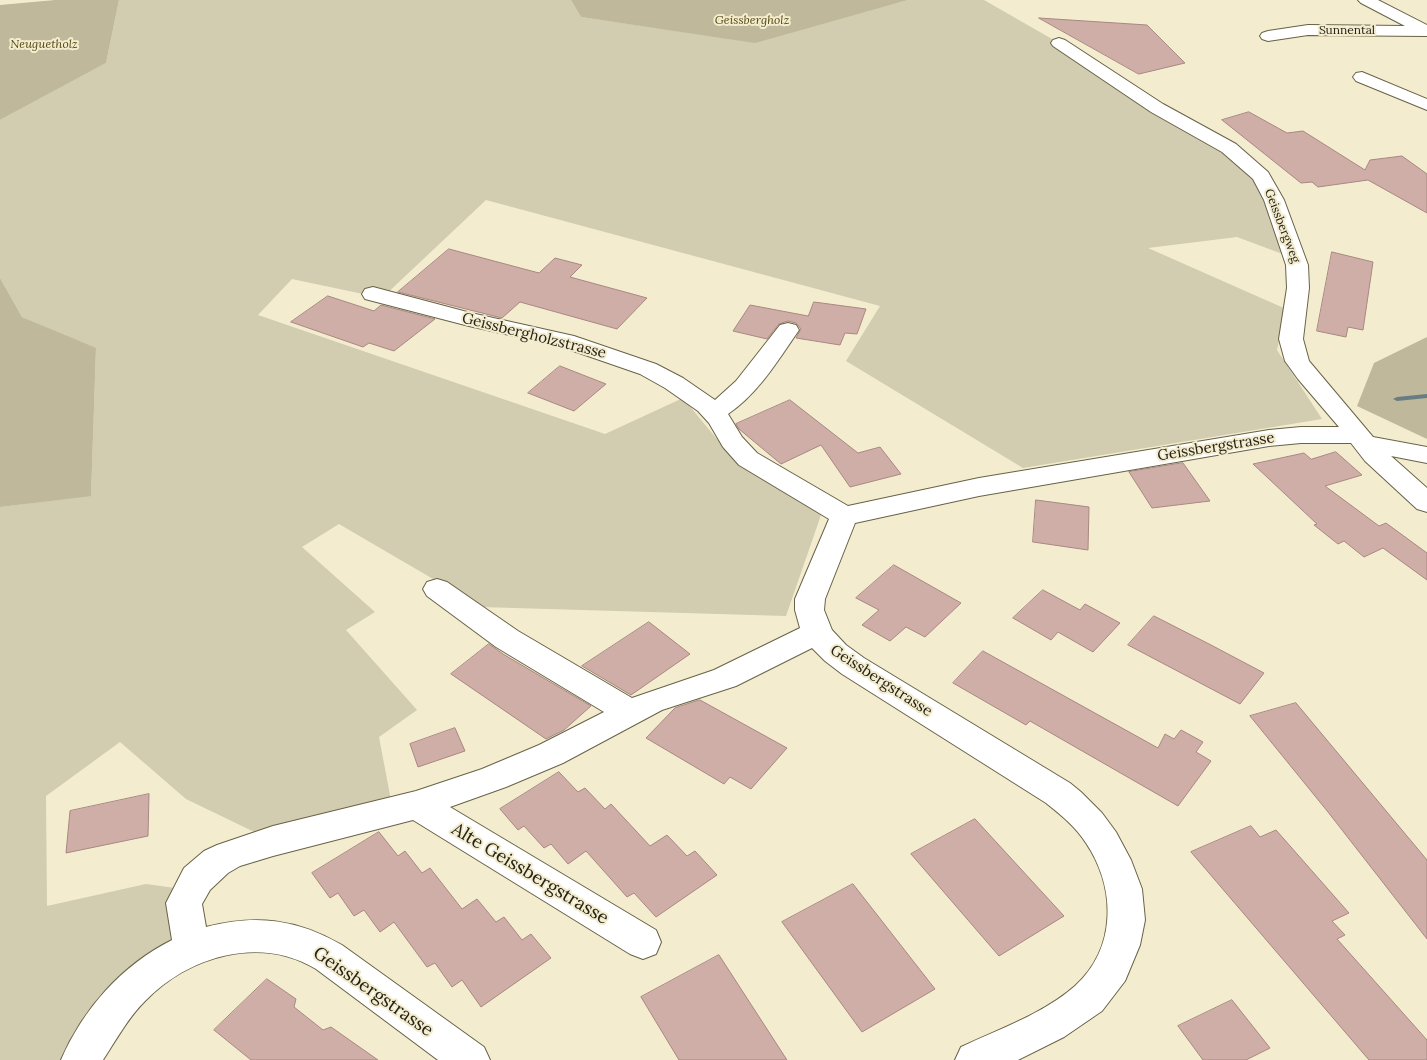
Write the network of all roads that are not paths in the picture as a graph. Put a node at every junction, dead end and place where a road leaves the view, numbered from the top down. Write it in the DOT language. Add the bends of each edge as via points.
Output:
graph roads {
  1 [pos="1366,0"];
  2 [pos="1427,31"];
  3 [pos="1268,36"];
  4 [pos="1059,43"];
  5 [pos="1362,77"];
  6 [pos="1427,105"];
  7 [pos="373,294"];
  8 [pos="788,330"];
  9 [pos="713,412"];
  10 [pos="1361,439"];
  11 [pos="1427,455"];
  12 [pos="1427,503"];
  13 [pos="844,516"];
  14 [pos="437,589"];
  15 [pos="818,633"];
  16 [pos="630,712"];
  17 [pos="417,805"];
  18 [pos="643,942"];
  19 [pos="192,949"];
  20 [pos="81,1060"];
  21 [pos="470,1060"];
  22 [pos="975,1060"];
  1 -- 2 [label="street"];
  2 -- 3 [label="street, Sunnental" via="1308,30"];
  4 -- 10 [label="street, Geissbergweg" via="1157,108 1229,148 1261,176 1274,200 1297,265 1298,288 1291,339 1294,354 1306,374"];
  5 -- 6 [label="street"];
  7 -- 9 [label="street, Geissbergholzstrasse" via="607,354 648,369"];
  8 -- 9 [label="street" via="742,388"];
  9 -- 13 [label="street, Geissbergholzstrasse" via="748,459"];
  10 -- 11 [label="street, Geissbergstrasse"];
  10 -- 12 [label="street, Geissbergweg" via="1384,465"];
  10 -- 13 [label="street, Geissbergstrasse" via="1301,435 1269,438 979,487"];
  13 -- 15 [label="street, Geissbergstrasse" via="810,599 810,616"];
  14 -- 16 [label="street" via="507,640"];
  15 -- 16 [label="street" via="725,678"];
  15 -- 22 [label="street, Geissbergstrasse" via="825,644 853,666 1058,793 1079,810 1098,833 1113,860 1127,908 1117,958 1105,979 1090,998 1048,1025"];
  16 -- 17 [label="street" via="530,763"];
  17 -- 18 [label="street, Alte Geissbergstrasse"];
  17 -- 19 [label="street" via="273,840 216,862 197,879 184,903"];
  19 -- 20 [label="street, Geissbergstrasse" via="158,968 133,988"];
  19 -- 21 [label="street, Geissbergstrasse" via="235,937 262,936 311,947"];
}
